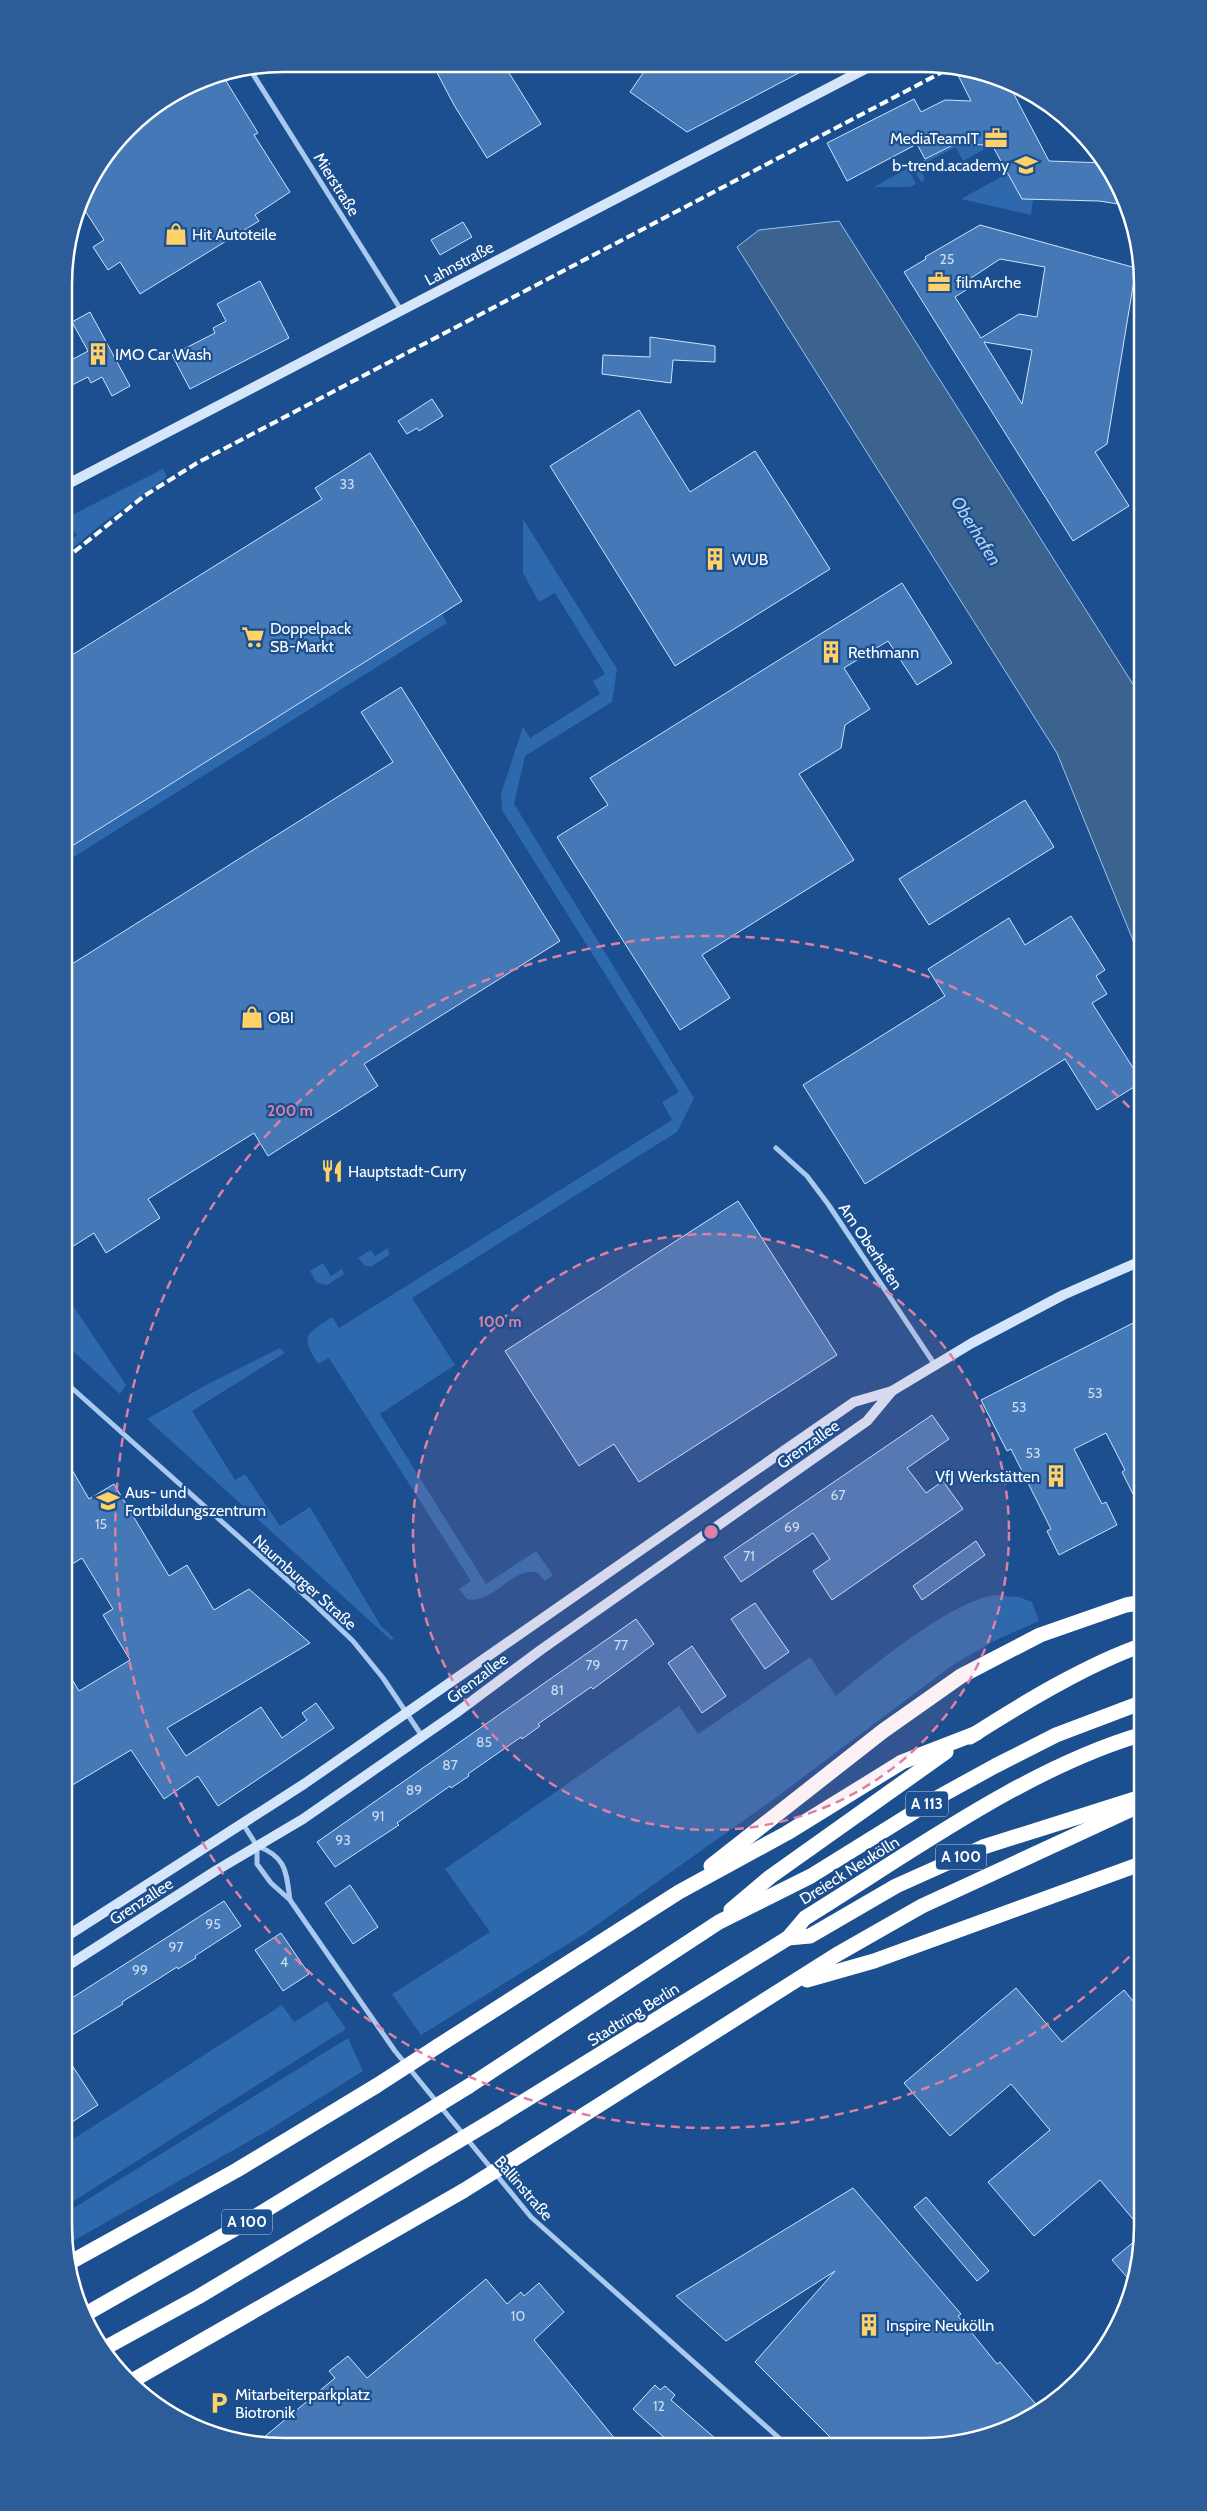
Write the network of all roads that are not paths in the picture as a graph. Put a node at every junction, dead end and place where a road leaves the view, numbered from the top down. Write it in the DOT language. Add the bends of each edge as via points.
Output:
graph roads {
  1 [pos="859,72"];
  2 [pos="254,75"];
  3 [pos="402,311"];
  4 [pos="72,482"];
  5 [pos="776,1148"];
  6 [pos="1135,1263"];
  7 [pos="935,1365"];
  8 [pos="72,1388"];
  9 [pos="892,1391"];
  10 [pos="1135,1603"];
  11 [pos="1135,1649"];
  12 [pos="1135,1705"];
  13 [pos="406,1713"];
  14 [pos="977,1733"];
  15 [pos="422,1737"];
  16 [pos="1135,1737"];
  17 [pos="1135,1799"];
  18 [pos="1135,1808"];
  19 [pos="243,1824"];
  20 [pos="257,1846"];
  21 [pos="1135,1866"];
  22 [pos="679,1892"];
  23 [pos="290,1900"];
  24 [pos="719,1922"];
  25 [pos="72,1933"];
  26 [pos="788,1938"];
  27 [pos="72,1963"];
  28 [pos="791,1984"];
  29 [pos="75,2260"];
  30 [pos="91,2311"];
  31 [pos="109,2346"];
  32 [pos="137,2378"];
  33 [pos="779,2438"];
  1 -- 3 [label="main road, Lahnstraße"];
  2 -- 3 [label="street, Mierstraße"];
  3 -- 4 [label="main road, Lahnstraße"];
  5 -- 7 [label="street, Am Oberhafen" via="807,1176 828,1204"];
  6 -- 7 [label="main road, Grenzallee" via="1062,1295"];
  7 -- 9 [label="main road, Grenzallee"];
  8 -- 13 [label="street, Naumburger Straße" via="345,1634 373,1663"];
  9 -- 13 [label="main road, Grenzallee" via="854,1402 810,1431"];
  9 -- 15 [label="main road, Grenzallee" via="867,1421"];
  10 -- 22 [label="highway" via="1040,1635 961,1676 883,1731"];
  11 -- 14 [label="highway, A 100" via="1084,1671"];
  12 -- 24 [label="highway, Dreieck Neukölln / A 113" via="1056,1735 995,1766 811,1876"];
  13 -- 15 [label="street, Naumburger Straße"];
  13 -- 19 [label="main road, Grenzallee"];
  14 -- 22 [label="highway" via="902,1762 788,1833"];
  14 -- 24 [label="highway, A 100" via="933,1760 770,1877"];
  15 -- 20 [label="main road, Grenzallee" via="303,1819"];
  16 -- 26 [label="highway, Dreieck Neukölln / A 113" via="1043,1775 952,1826 805,1918"];
  17 -- 26 [label="highway, A 100" via="983,1847 896,1886 810,1936"];
  18 -- 28 [label="highway" via="922,1906"];
  19 -- 20 [label="street, Ballinstraße"];
  19 -- 25 [label="main road, Grenzallee"];
  20 -- 23 [label="street, Ballinstraße" via="258,1864 270,1883"];
  20 -- 23 [label="street, Ballinstraße" via="274,1852 286,1872"];
  20 -- 27 [label="main road, Grenzallee"];
  21 -- 28 [label="highway" via="874,1961"];
  22 -- 29 [label="highway, bridge" via="376,2086 237,2170"];
  23 -- 33 [label="street, Ballinstraße" via="389,2043 531,2217"];
  24 -- 30 [label="highway, Stadtring Berlin / A 100, bridge" via="469,2086 234,2230"];
  26 -- 31 [label="highway, Stadtring Berlin / A 100, bridge" via="495,2119 198,2297"];
  28 -- 32 [label="highway, bridge" via="463,2191"];
}
